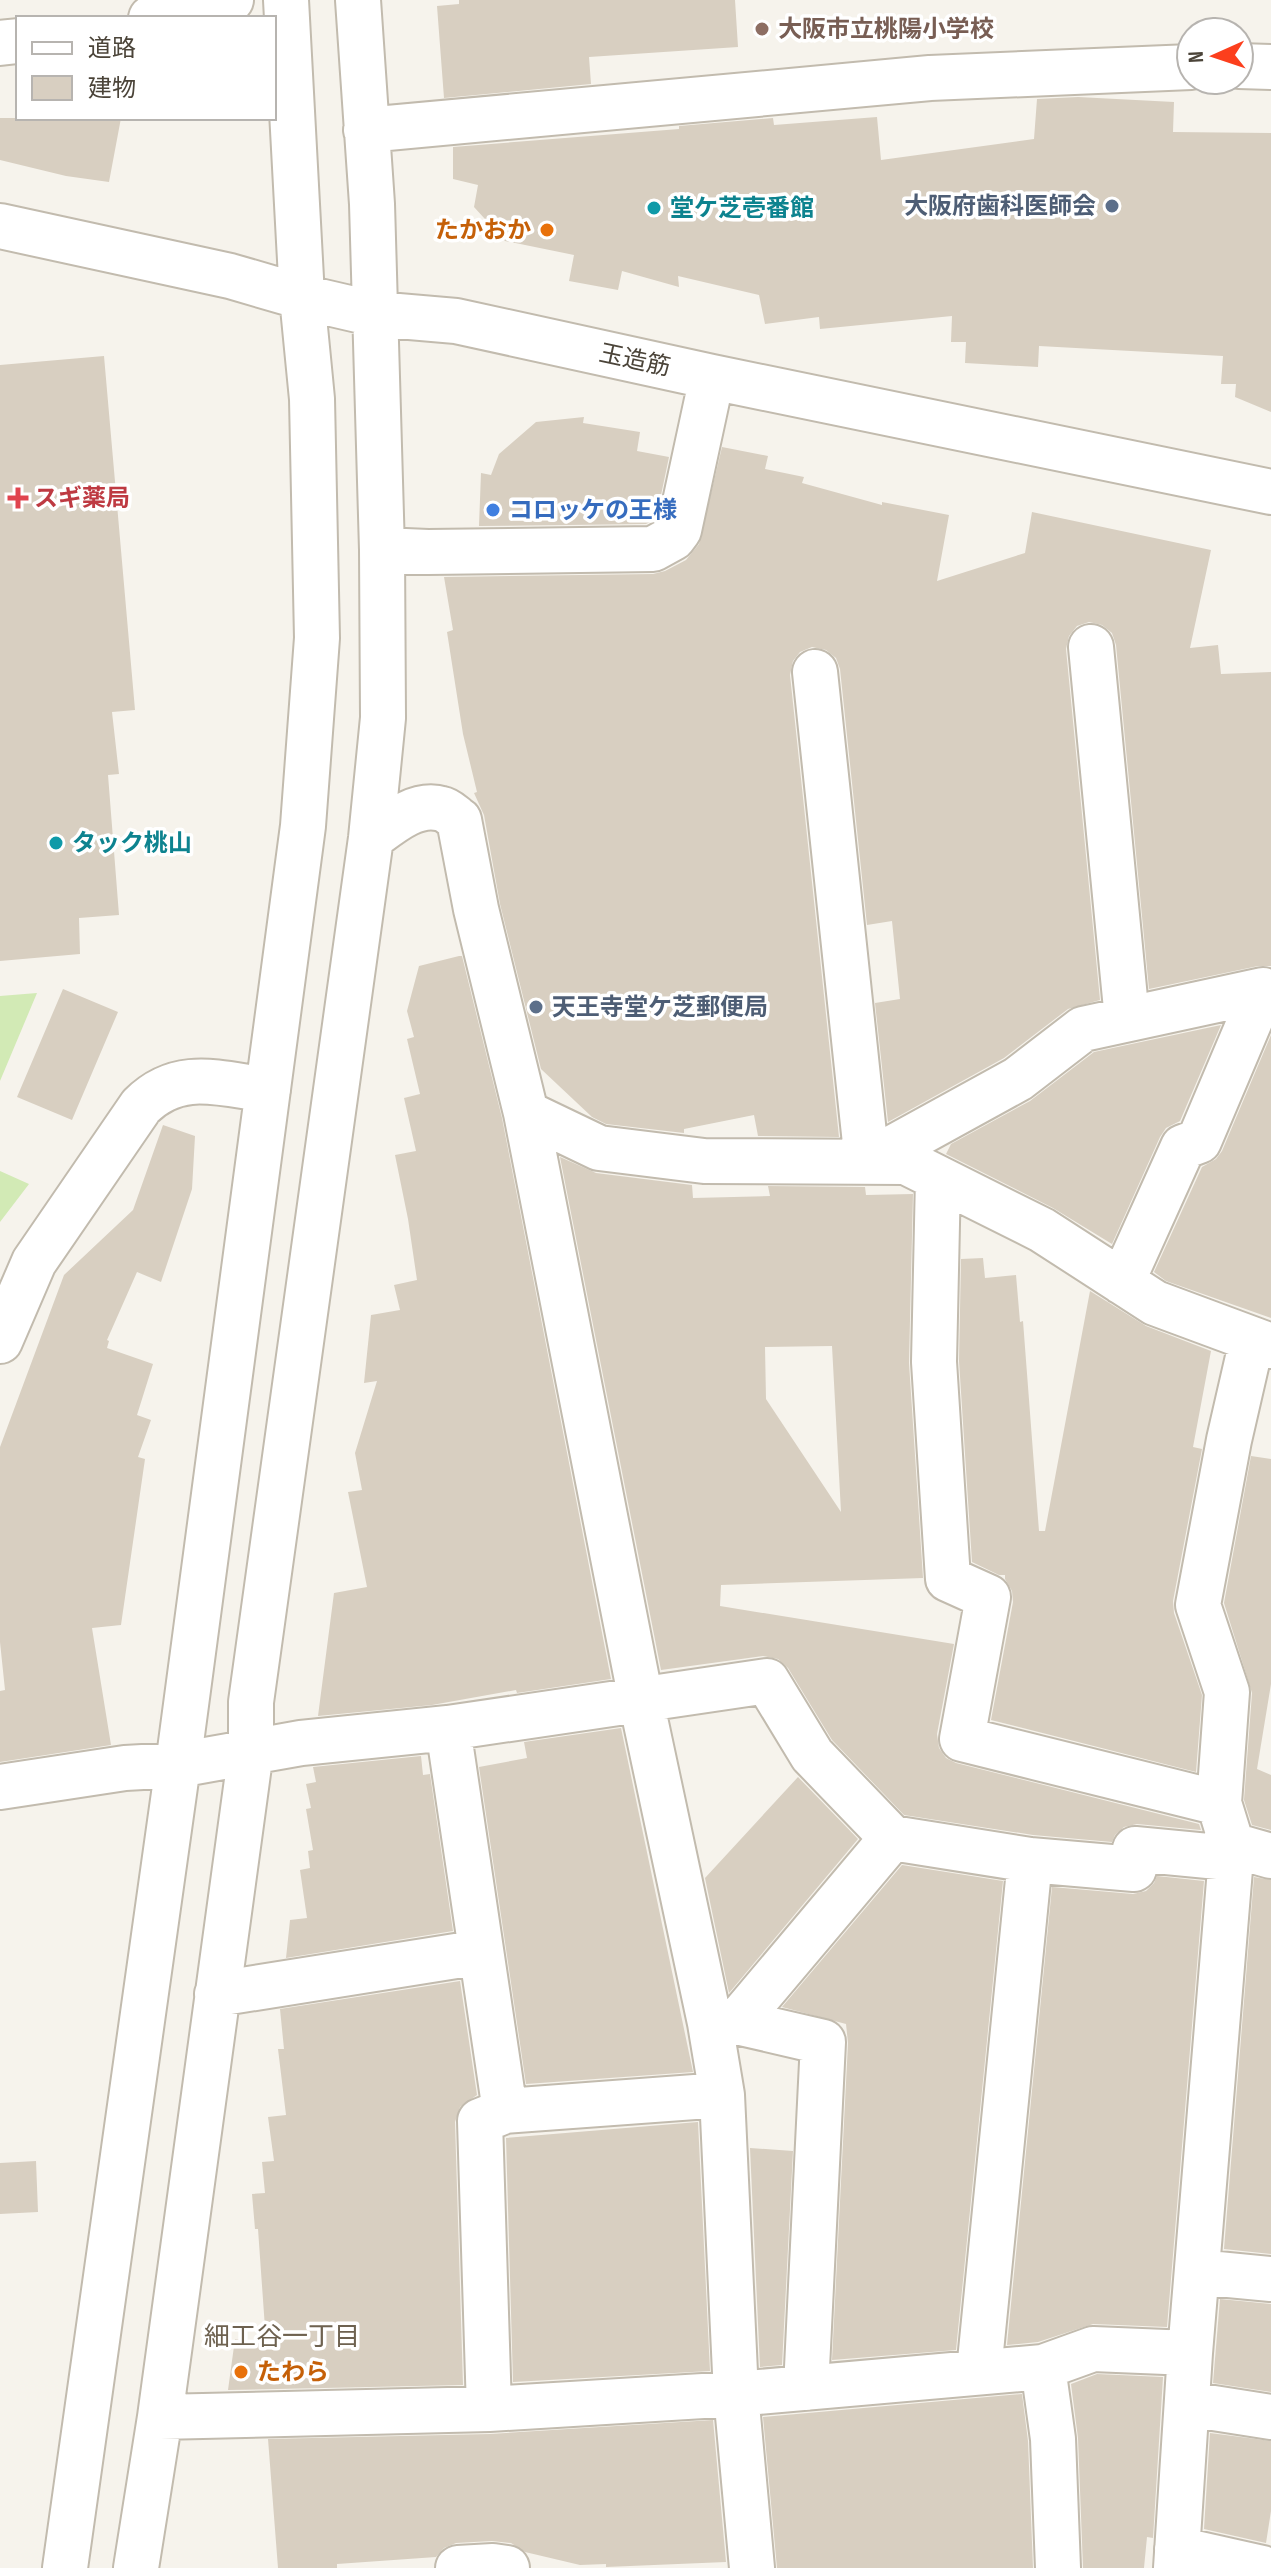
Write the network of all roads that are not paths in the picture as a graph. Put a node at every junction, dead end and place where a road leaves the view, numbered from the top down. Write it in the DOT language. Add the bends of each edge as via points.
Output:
graph roads {
  1 [pos="231,0"];
  2 [pos="286,0"];
  3 [pos="358,0"];
  4 [pos="160,16"];
  5 [pos="1175,68"];
  6 [pos="366,130"];
  7 [pos="0,226"];
  8 [pos="302,297"];
  9 [pos="375,314"];
  10 [pos="712,377"];
  11 [pos="1271,492"];
  12 [pos="382,550"];
  13 [pos="1091,647"];
  14 [pos="815,672"];
  15 [pos="371,838"];
  16 [pos="1127,1019"];
  17 [pos="268,1090"];
  18 [pos="526,1113"];
  19 [pos="867,1162"];
  20 [pos="938,1178"];
  21 [pos="1122,1282"];
  22 [pos="0,1341"];
  23 [pos="1261,1343"];
  24 [pos="641,1700"];
  25 [pos="448,1728"];
  26 [pos="251,1751"];
  27 [pos="178,1765"];
  28 [pos="0,1787"];
  29 [pos="1219,1803"];
  30 [pos="892,1838"];
  31 [pos="1244,1853"];
  32 [pos="1030,1860"];
  33 [pos="481,1952"];
  34 [pos="217,1994"];
  35 [pos="723,2022"];
  36 [pos="722,2095"];
  37 [pos="505,2111"];
  38 [pos="1197,2272"];
  39 [pos="1271,2279"];
  40 [pos="1190,2353"];
  41 [pos="1043,2367"];
  42 [pos="979,2371"];
  43 [pos="806,2388"];
  44 [pos="736,2394"];
  45 [pos="1188,2404"];
  46 [pos="489,2409"];
  47 [pos="160,2417"];
  48 [pos="1271,2417"];
  49 [pos="1177,2559"];
  50 [pos="65,2568"];
  51 [pos="136,2568"];
  52 [pos="458,2568"];
  53 [pos="507,2568"];
  54 [pos="752,2568"];
  55 [pos="1058,2568"];
  56 [pos="1262,2568"];
  1 -- 4 [label="street"];
  2 -- 8 [label="street"];
  3 -- 6 [label="street"];
  5 -- 6 [label="street" via="930,78"];
  6 -- 9 [label="street"];
  7 -- 8 [label="street, 玉造筋"];
  8 -- 9 [label="street, 玉造筋"];
  8 -- 17 [label="street" via="312,399 317,638 303,826"];
  9 -- 10 [label="street, 玉造筋" via="456,321"];
  9 -- 12 [label="street"];
  10 -- 11 [label="street, 玉造筋"];
  10 -- 12 [label="street" via="679,530 653,549"];
  12 -- 15 [label="street" via="383,718"];
  13 -- 16 [label="street"];
  14 -- 19 [label="street"];
  15 -- 18 [label="street" via="403,814 424,809 442,809 459,820"];
  15 -- 26 [label="street" via="251,1702"];
  16 -- 19 [label="street" via="1083,1029 1018,1079"];
  16 -- 21 [label="street" via="1263,990 1199,1141 1183,1147"];
  17 -- 22 [label="street" via="201,1081 155,1092 34,1262"];
  17 -- 27 [label="street"];
  18 -- 19 [label="street" via="599,1148 704,1161"];
  18 -- 24 [label="street"];
  19 -- 20 [label="street" via="906,1162"];
  20 -- 21 [label="street" via="1042,1230"];
  20 -- 29 [label="street" via="934,1362 948,1579 988,1597 962,1739"];
  21 -- 23 [label="street" via="1155,1303"];
  23 -- 29 [label="street" via="1229,1440 1198,1605 1227,1692"];
  24 -- 25 [label="street"];
  24 -- 30 [label="street" via="767,1681 812,1755"];
  24 -- 35 [label="street"];
  25 -- 26 [label="street"];
  25 -- 33 [label="street"];
  26 -- 27 [label="street"];
  26 -- 34 [label="street"];
  27 -- 28 [label="street"];
  27 -- 50 [label="street"];
  29 -- 31 [label="street"];
  30 -- 32 [label="street"];
  30 -- 35 [label="street"];
  31 -- 32 [label="street" via="1135,1849 1134,1869"];
  31 -- 38 [label="street"];
  32 -- 42 [label="street"];
  33 -- 34 [label="street"];
  33 -- 37 [label="street"];
  34 -- 47 [label="street"];
  35 -- 36 [label="street"];
  35 -- 43 [label="street" via="823,2042"];
  36 -- 37 [label="street"];
  36 -- 44 [label="street"];
  37 -- 46 [label="street" via="480,2121"];
  38 -- 39 [label="street"];
  38 -- 40 [label="street"];
  40 -- 41 [label="street" via="1093,2349"];
  40 -- 45 [label="street"];
  41 -- 42 [label="street"];
  41 -- 55 [label="street" via="1053,2439"];
  42 -- 43 [label="street"];
  43 -- 44 [label="street"];
  44 -- 46 [label="street"];
  44 -- 54 [label="street"];
  45 -- 48 [label="street"];
  45 -- 49 [label="street"];
  46 -- 47 [label="street"];
  47 -- 51 [label="street"];
  49 -- 56 [label="street"];
  52 -- 53 [label="street"];
}
